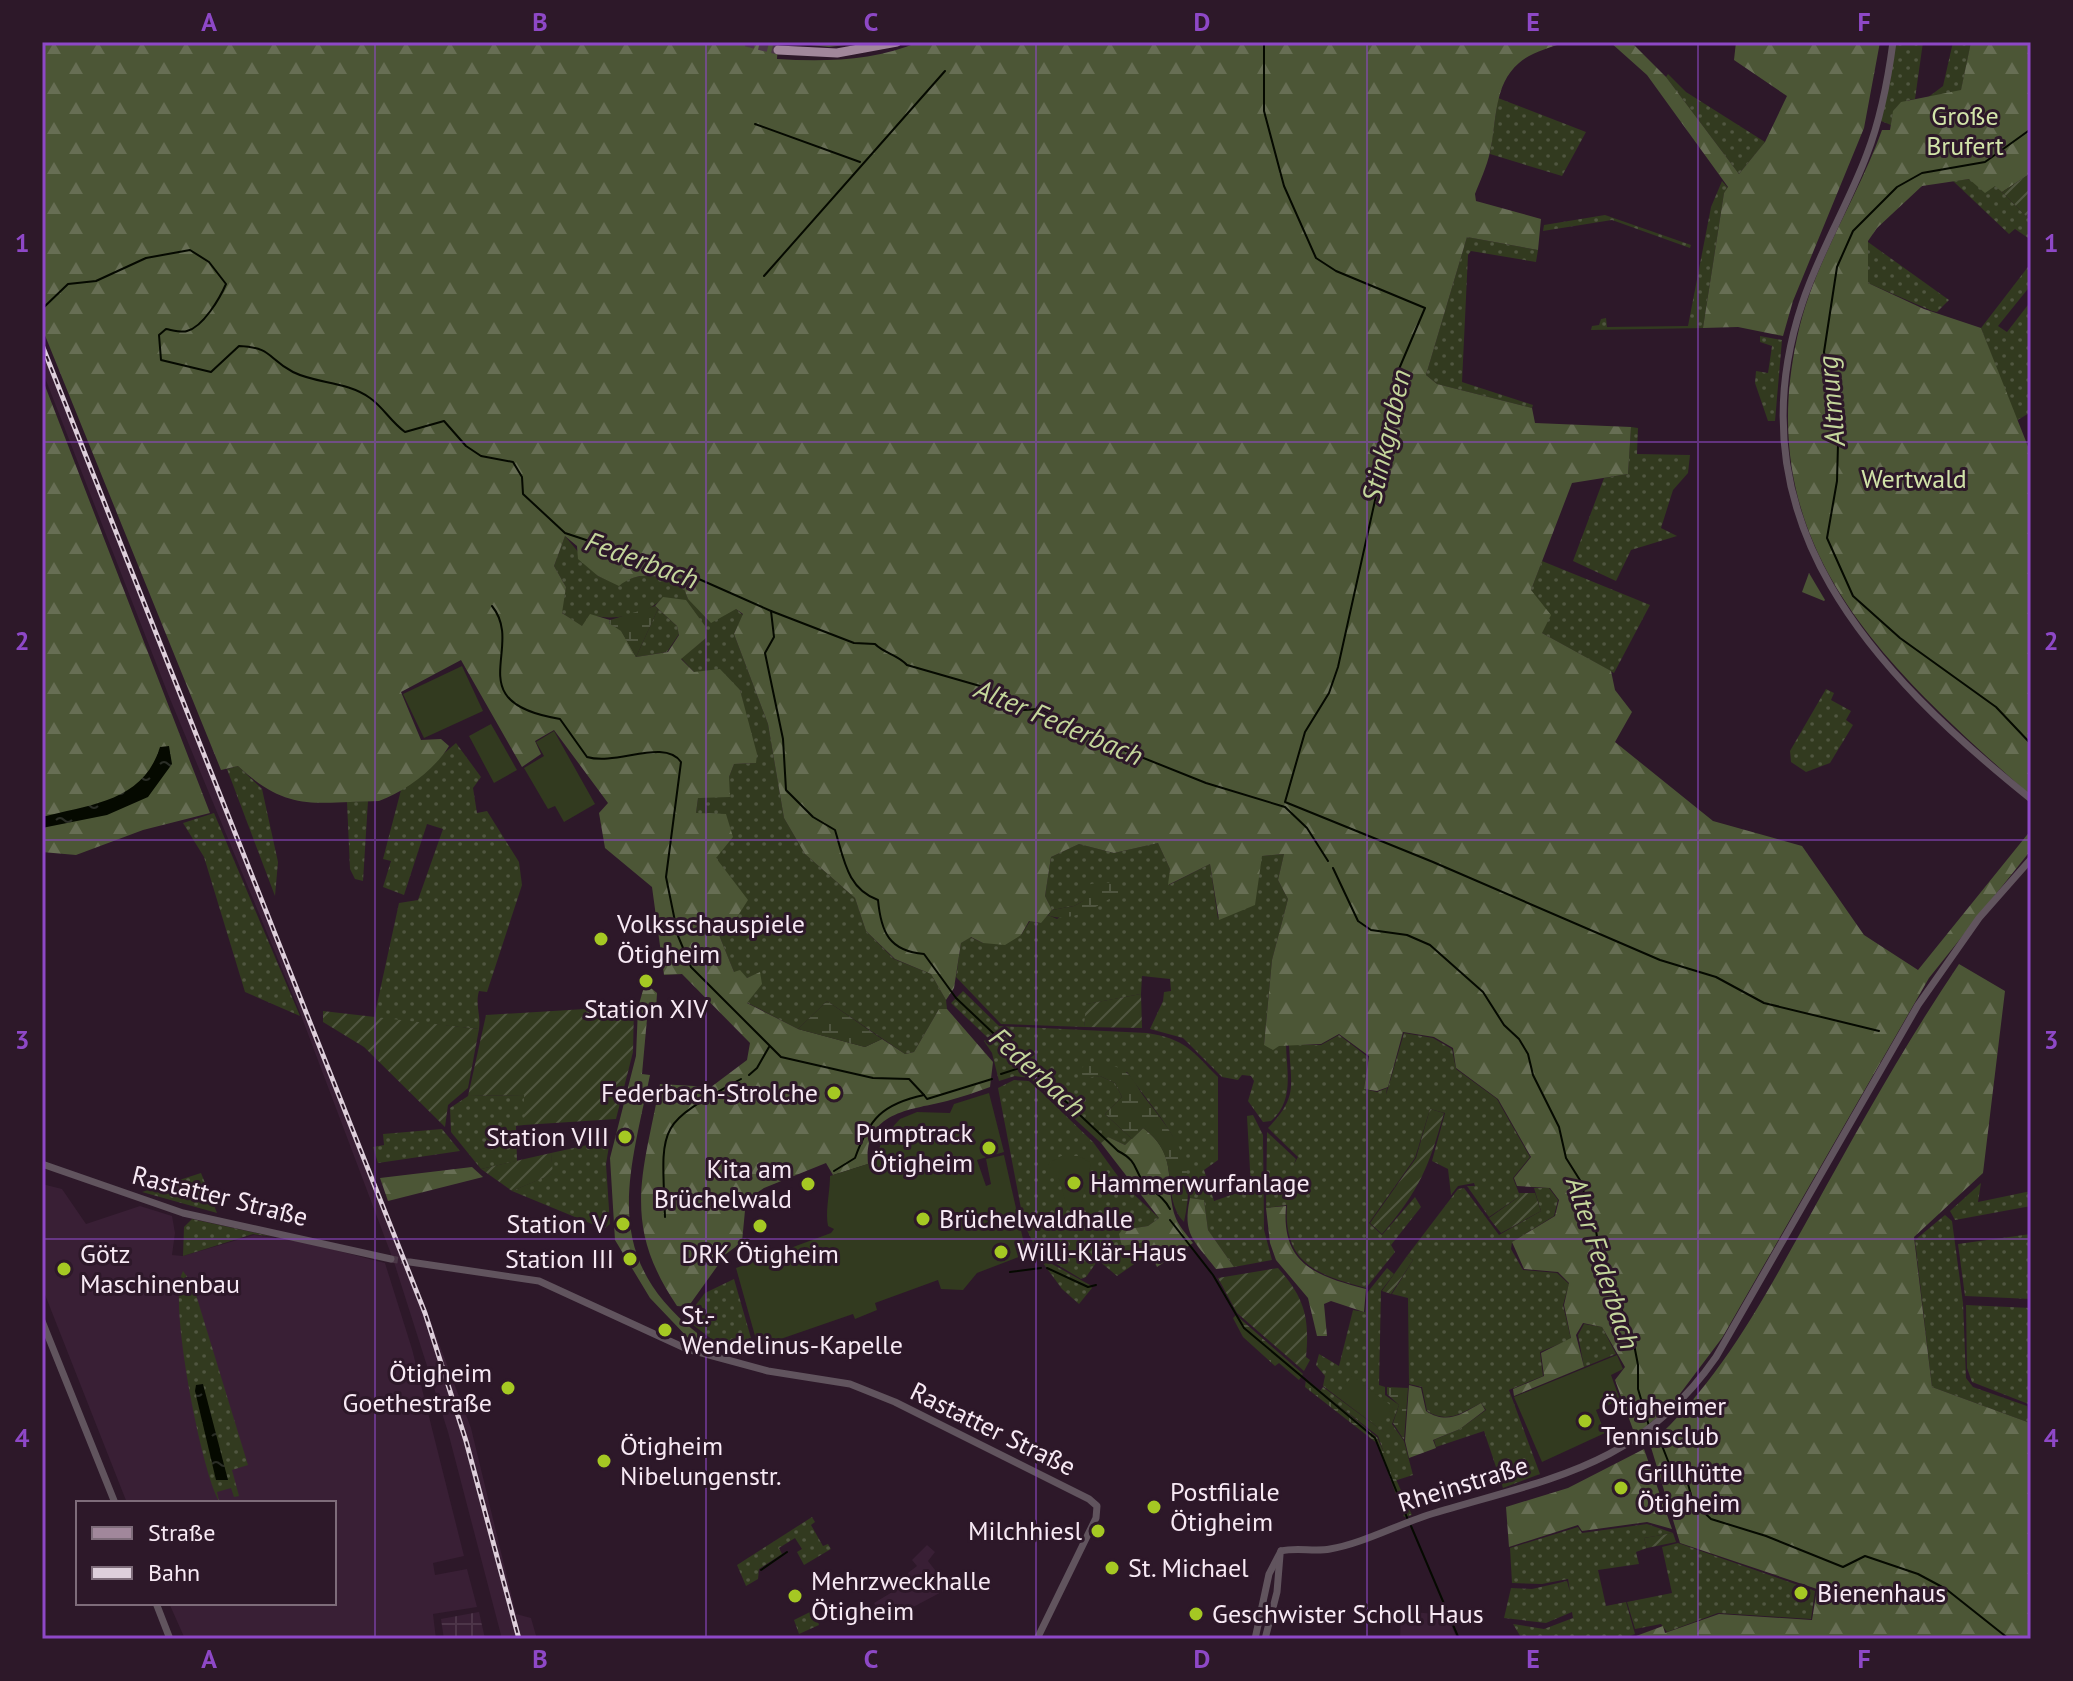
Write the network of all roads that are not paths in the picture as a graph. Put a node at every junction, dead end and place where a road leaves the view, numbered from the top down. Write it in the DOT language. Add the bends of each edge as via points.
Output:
graph roads {
  1 [pos="897,42"];
  2 [pos="1893,42"];
  3 [pos="778,50"];
  4 [pos="2031,799"];
  5 [pos="2031,859"];
  6 [pos="42,1164"];
  7 [pos="391,1259"];
  8 [pos="410,1262"];
  9 [pos="42,1321"];
  10 [pos="114,1501"];
  11 [pos="1281,1551"];
  12 [pos="157,1605"];
  13 [pos="170,1639"];
  14 [pos="1037,1639"];
  15 [pos="1255,1639"];
  16 [pos="1265,1639"];
  1 -- 3 [label="main road" via="837,53"];
  2 -- 4 [label="street" via="1867,155 1808,285 1792,337 1783,405 1789,481 1815,561 1856,627 1960,736"];
  5 -- 11 [label="street, Rheinstraße" via="1979,918 1918,1005 1716,1357 1689,1393 1649,1431 1571,1473 1343,1546"];
  6 -- 7 [label="street, Rastatter Straße" via="174,1210"];
  8 -- 14 [label="street, Rastatter Straße" via="539,1281 687,1349 768,1371 850,1384 1018,1462 1097,1506 1096,1518"];
  9 -- 10 [label="street"];
  11 -- 15 [label="street" via="1269,1574"];
  11 -- 16 [label="street"];
  12 -- 13 [label="street"];
}
